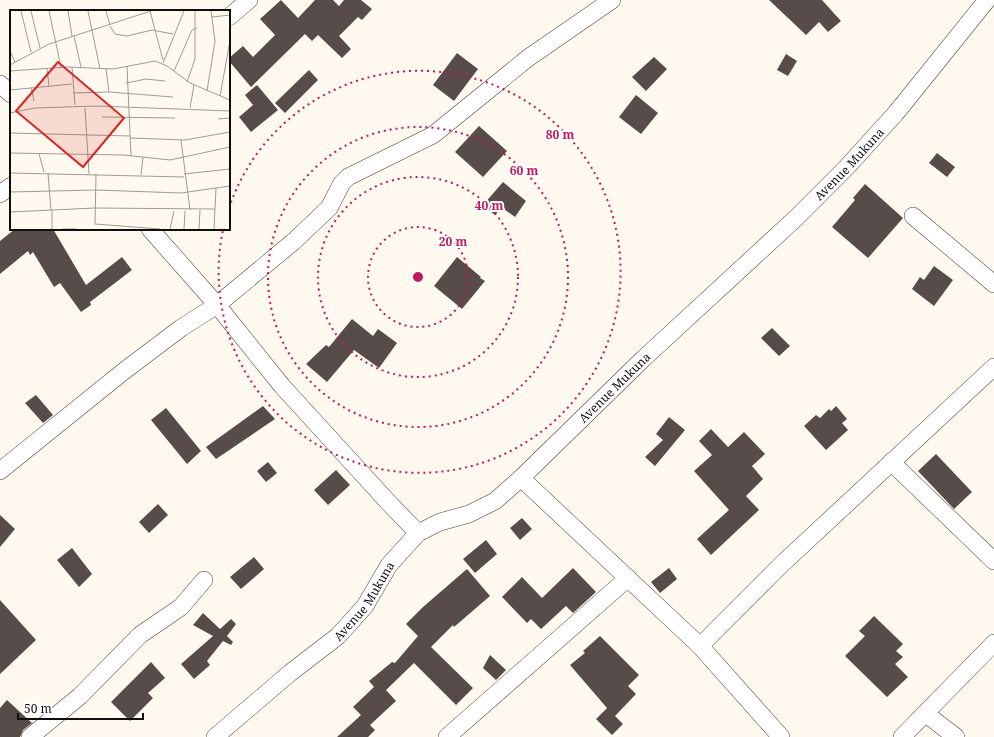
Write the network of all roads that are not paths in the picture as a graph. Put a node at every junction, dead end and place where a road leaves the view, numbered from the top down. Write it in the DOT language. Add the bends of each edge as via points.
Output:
graph roads {
  1 [pos="249,0"];
  2 [pos="612,0"];
  3 [pos="987,0"];
  4 [pos="230,16"];
  5 [pos="0,84"];
  6 [pos="10,93"];
  7 [pos="10,187"];
  8 [pos="0,194"];
  9 [pos="914,216"];
  10 [pos="151,230"];
  11 [pos="994,284"];
  12 [pos="217,305"];
  13 [pos="994,367"];
  14 [pos="891,462"];
  15 [pos="0,471"];
  16 [pos="521,478"];
  17 [pos="418,533"];
  18 [pos="994,561"];
  19 [pos="628,578"];
  20 [pos="204,580"];
  21 [pos="994,643"];
  22 [pos="700,646"];
  23 [pos="926,714"];
  24 [pos="30,737"];
  25 [pos="215,737"];
  26 [pos="447,737"];
  27 [pos="781,737"];
  28 [pos="902,737"];
  29 [pos="956,737"];
  1 -- 4 [label="street"];
  2 -- 12 [label="street" via="528,58 433,134 348,177 342,183 333,202 305,231"];
  3 -- 16 [label="street, Avenue Mukuna" via="896,114 846,168"];
  5 -- 6 [label="street"];
  7 -- 8 [label="street"];
  9 -- 11 [label="street"];
  10 -- 12 [label="street"];
  12 -- 15 [label="street" via="181,328 131,366"];
  12 -- 17 [label="street" via="282,386"];
  13 -- 14 [label="street"];
  14 -- 18 [label="street"];
  14 -- 22 [label="street" via="782,564"];
  16 -- 17 [label="street, Avenue Mukuna" via="494,501 470,514 440,522"];
  16 -- 19 [label="street"];
  17 -- 25 [label="street, Avenue Mukuna" via="389,565 365,606 343,631"];
  19 -- 22 [label="street"];
  19 -- 26 [label="street"];
  20 -- 24 [label="street" via="181,607 140,635 80,696"];
  21 -- 23 [label="street"];
  22 -- 27 [label="street"];
  23 -- 28 [label="street"];
  23 -- 29 [label="street"];
}
